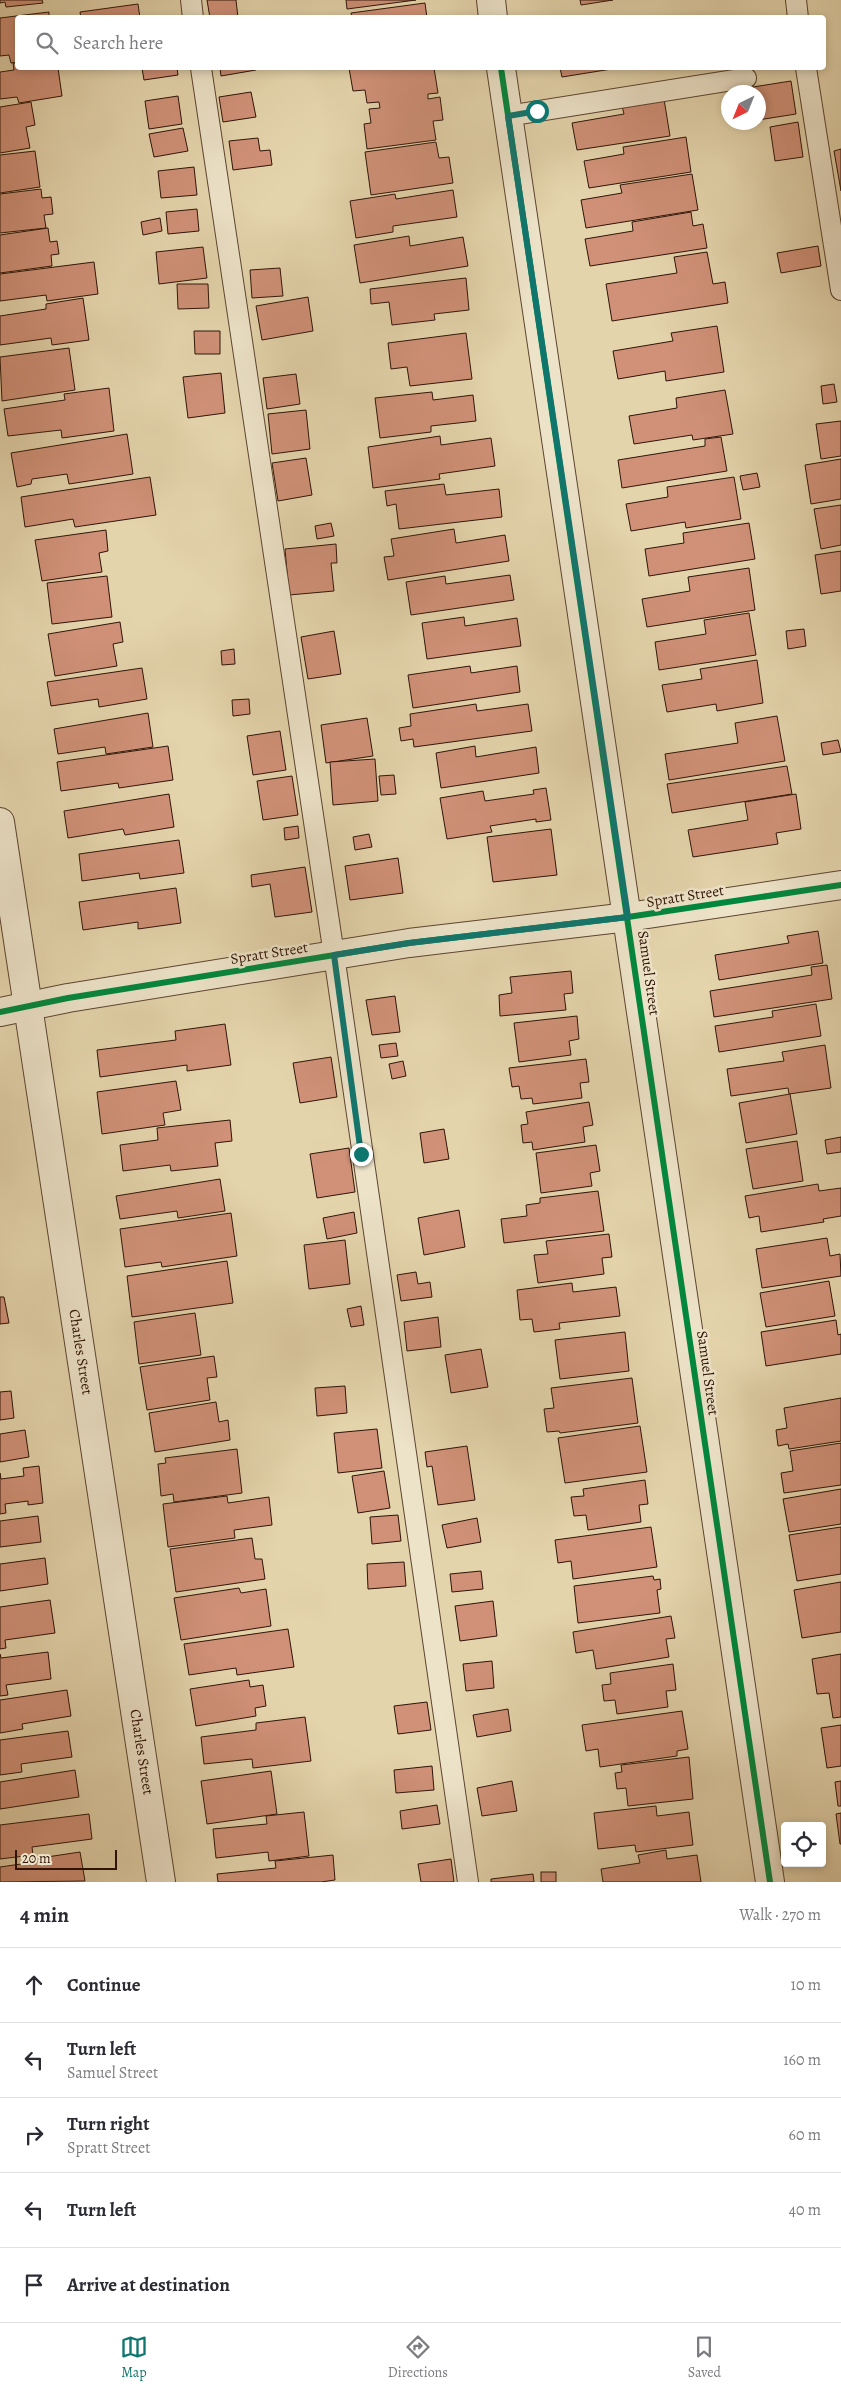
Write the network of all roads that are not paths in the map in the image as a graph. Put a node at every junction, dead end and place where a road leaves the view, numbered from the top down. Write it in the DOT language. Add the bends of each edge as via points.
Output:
graph roads {
  1 [pos="191,0"];
  2 [pos="491,0"];
  3 [pos="796,0"];
  4 [pos="193,15"];
  5 [pos="493,15"];
  6 [pos="798,15"];
  7 [pos="201,70"];
  8 [pos="501,70"];
  9 [pos="806,70"];
  10 [pos="746,78"];
  11 [pos="508,116"];
  12 [pos="841,290"];
  13 [pos="0,822"];
  14 [pos="841,885"];
  15 [pos="628,917"];
  16 [pos="334,955"];
  17 [pos="30,1007"];
  18 [pos="0,1012"];
  19 [pos="161,1882"];
  20 [pos="468,1882"];
  21 [pos="770,1882"];
  1 -- 4 [label="lane"];
  2 -- 5 [label="street"];
  3 -- 6 [label="lane"];
  7 -- 16 [label="lane"];
  8 -- 11 [label="street, Samuel Street"];
  9 -- 12 [label="lane"];
  10 -- 11 [label="lane"];
  11 -- 15 [label="street, Samuel Street"];
  13 -- 17 [label="street, Charles Street"];
  14 -- 15 [label="street, Spratt Street"];
  15 -- 16 [label="street, Spratt Street"];
  15 -- 21 [label="street, Samuel Street"];
  16 -- 17 [label="street, Spratt Street"];
  16 -- 20 [label="lane"];
  17 -- 18 [label="street, Spratt Street"];
  17 -- 19 [label="street, Charles Street"];
}
